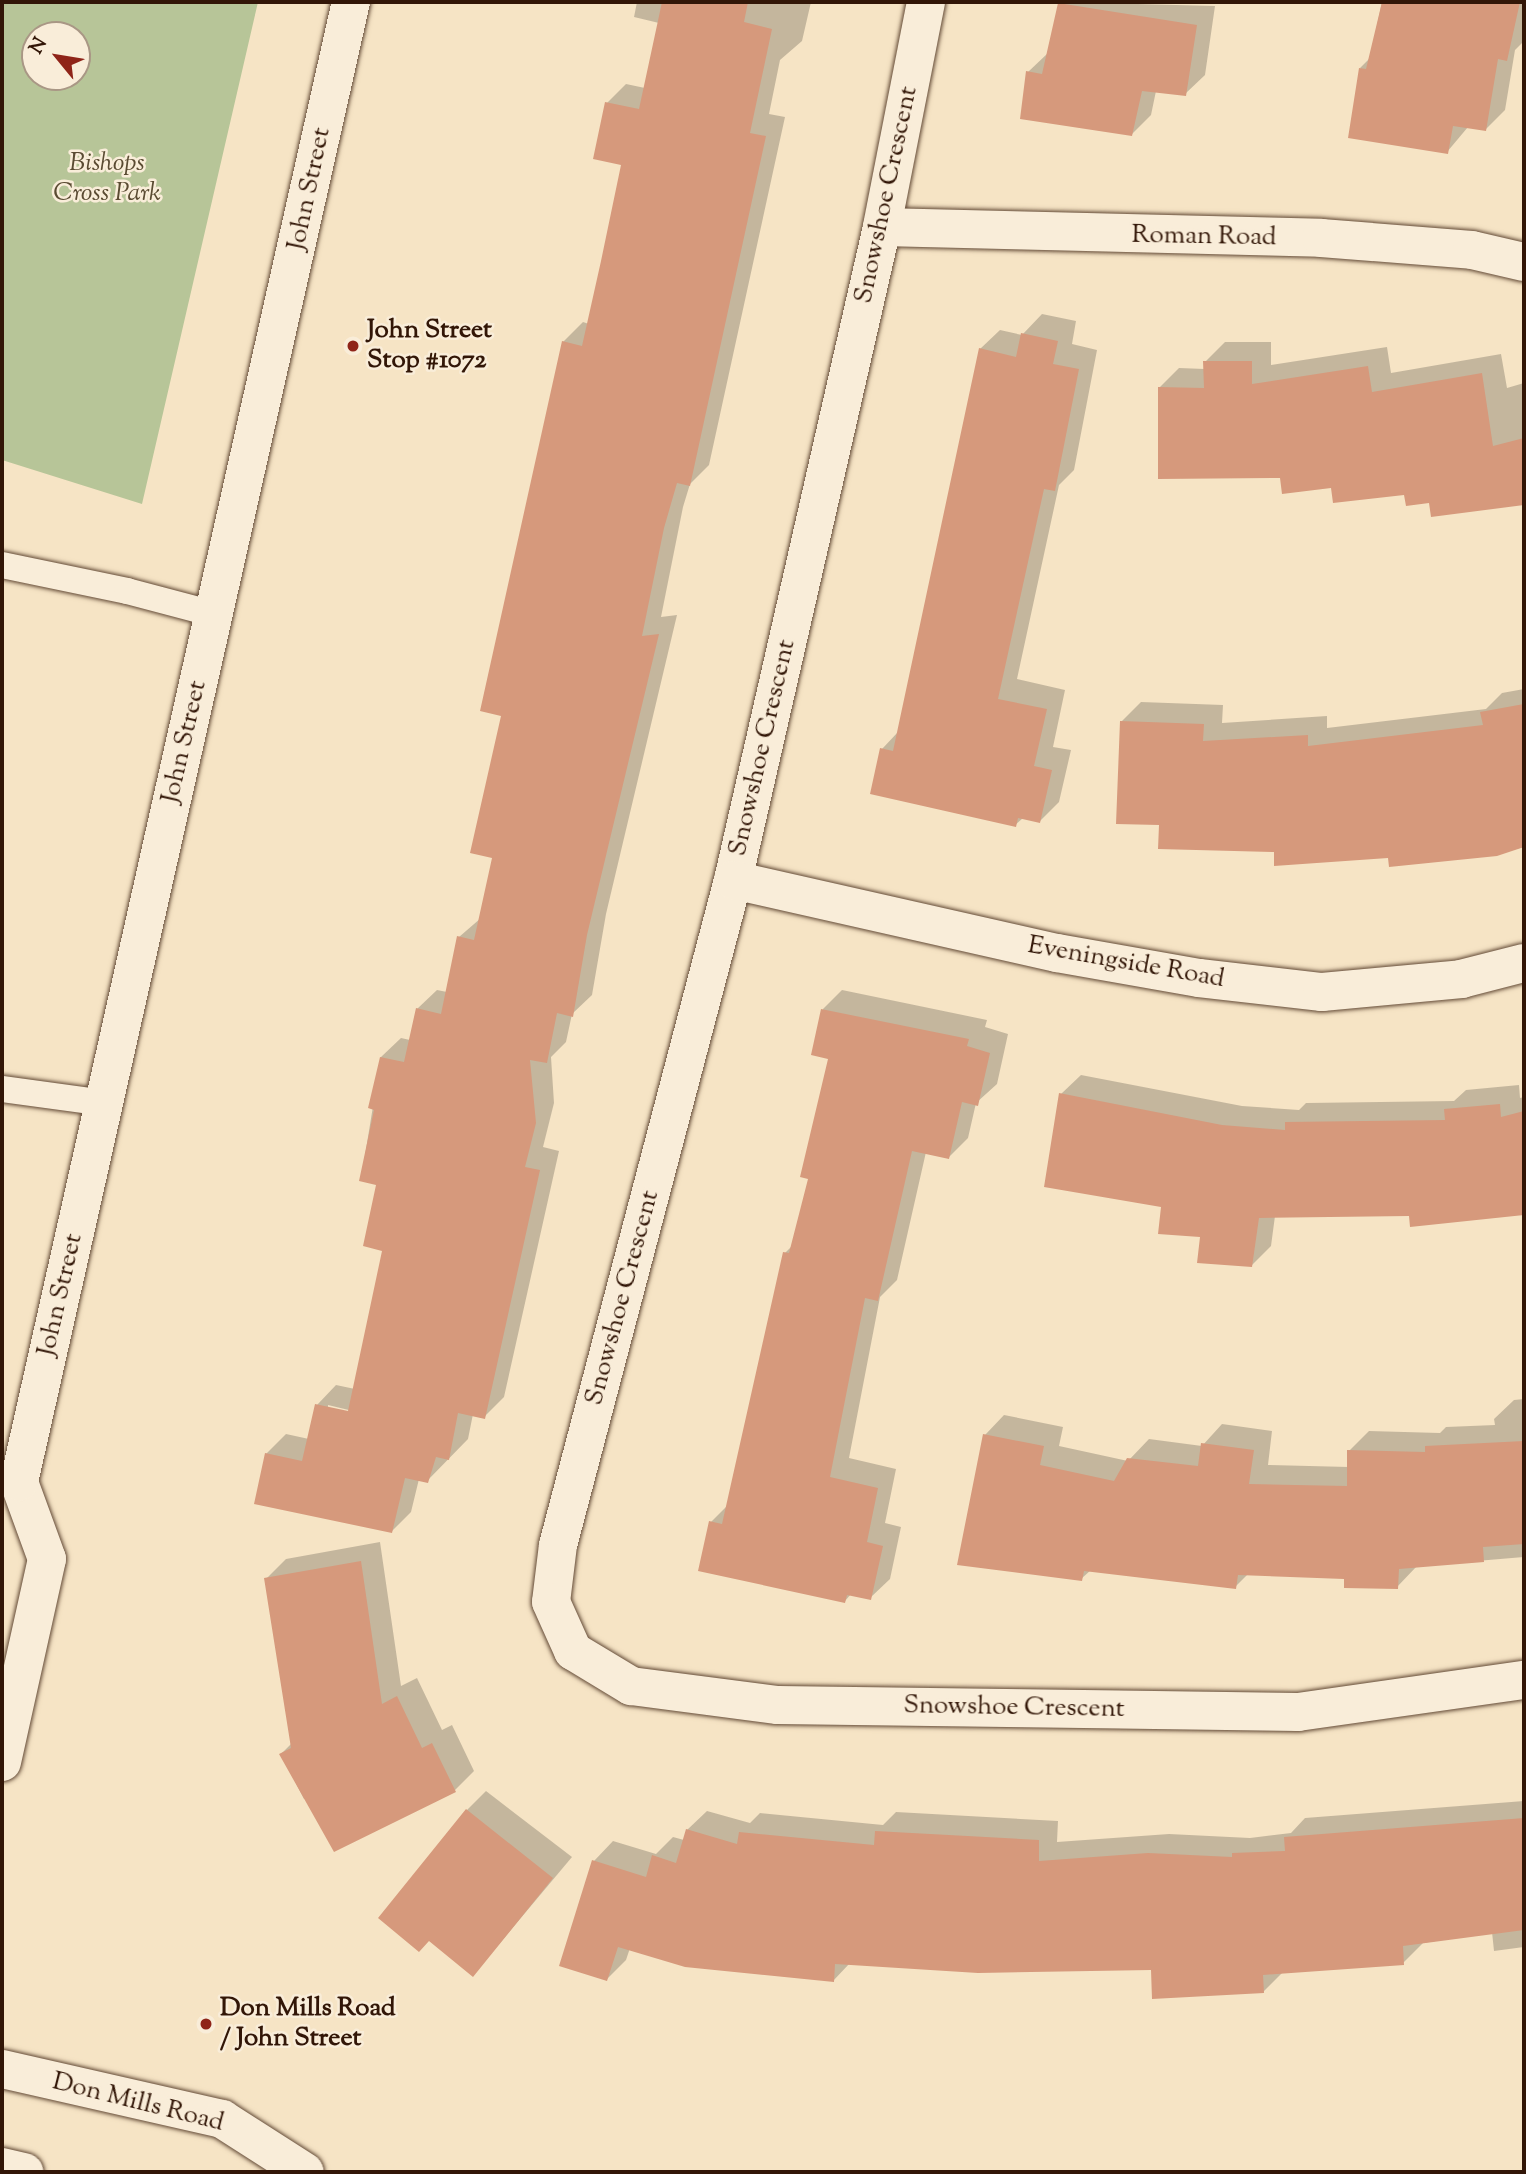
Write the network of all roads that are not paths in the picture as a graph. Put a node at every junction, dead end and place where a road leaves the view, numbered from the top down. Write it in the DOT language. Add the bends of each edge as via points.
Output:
graph roads {
  1 [pos="351,2"];
  2 [pos="926,2"];
  3 [pos="882,227"];
  4 [pos="1524,262"];
  5 [pos="2,565"];
  6 [pos="214,614"];
  7 [pos="733,880"];
  8 [pos="1524,963"];
  9 [pos="2,1089"];
  10 [pos="104,1103"];
  11 [pos="10,1490"];
  12 [pos="1524,1680"];
  13 [pos="2,1762"];
  14 [pos="2,2069"];
  15 [pos="2,2167"];
  16 [pos="24,2172"];
  17 [pos="305,2172"];
  1 -- 6 [label="street, John Street"];
  2 -- 3 [label="street, Snowshoe Crescent"];
  3 -- 4 [label="street, Roman Road" via="1321,238 1472,250"];
  3 -- 7 [label="street, Snowshoe Crescent"];
  5 -- 6 [label="lane" via="127,590"];
  6 -- 10 [label="street, John Street"];
  7 -- 8 [label="street, Eveningside Road" via="1057,953 1199,978 1308,990 1461,979"];
  7 -- 12 [label="street, Snowshoe Crescent" via="558,1545 551,1602 573,1651 631,1686 778,1704 1298,1712"];
  9 -- 10 [label="lane"];
  10 -- 11 [label="street, John Street"];
  11 -- 13 [label="street, John Street" via="47,1559"];
  14 -- 17 [label="street, Don Mills Road" via="222,2119"];
  15 -- 16 [label="street"];
}
